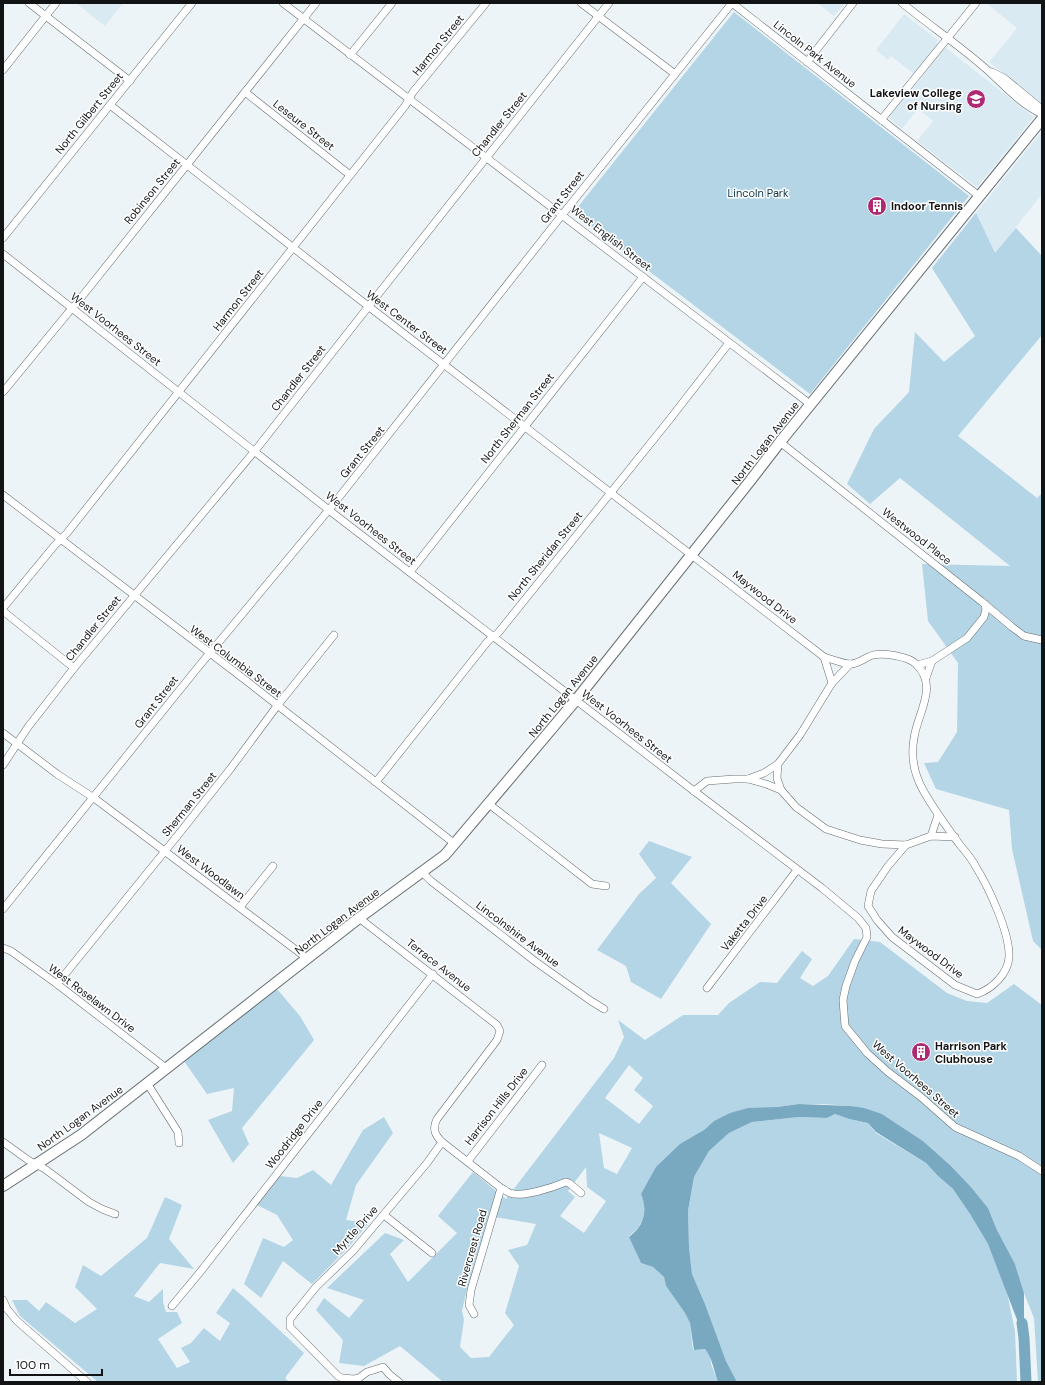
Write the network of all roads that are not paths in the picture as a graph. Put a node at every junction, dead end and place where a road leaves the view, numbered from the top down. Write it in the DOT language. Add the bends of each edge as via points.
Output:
graph roads {
  1 [pos="29,3"];
  2 [pos="56,3"];
  3 [pos="192,3"];
  4 [pos="283,3"];
  5 [pos="316,3"];
  6 [pos="392,3"];
  7 [pos="486,3"];
  8 [pos="581,3"];
  9 [pos="609,3"];
  10 [pos="732,3"];
  11 [pos="853,3"];
  12 [pos="902,3"];
  13 [pos="976,3"];
  14 [pos="46,16"];
  15 [pos="599,16"];
  16 [pos="303,19"];
  17 [pos="947,38"];
  18 [pos="350,55"];
  19 [pos="807,62"];
  20 [pos="3,70"];
  21 [pos="675,74"];
  22 [pos="130,81"];
  23 [pos="245,92"];
  24 [pos="409,99"];
  25 [pos="110,105"];
  26 [pos="1042,113"];
  27 [pos="1042,119"];
  28 [pos="882,120"];
  29 [pos="486,157"];
  30 [pos="186,165"];
  31 [pos="350,175"];
  32 [pos="979,196"];
  33 [pos="562,215"];
  34 [pos="3,238"];
  35 [pos="293,248"];
  36 [pos="3,254"];
  37 [pos="643,278"];
  38 [pos="368,306"];
  39 [pos="72,308"];
  40 [pos="729,343"];
  41 [pos="445,365"];
  42 [pos="3,392"];
  43 [pos="178,392"];
  44 [pos="810,404"];
  45 [pos="525,426"];
  46 [pos="780,442"];
  47 [pos="254,451"];
  48 [pos="610,492"];
  49 [pos="3,495"];
  50 [pos="329,510"];
  51 [pos="61,539"];
  52 [pos="692,555"];
  53 [pos="410,572"];
  54 [pos="134,596"];
  55 [pos="985,604"];
  56 [pos="3,609"];
  57 [pos="334,635"];
  58 [pos="493,637"];
  59 [pos="1042,640"];
  60 [pos="209,654"];
  61 [pos="824,657"];
  62 [pos="932,661"];
  63 [pos="850,664"];
  64 [pos="917,664"];
  65 [pos="74,668"];
  66 [pos="926,678"];
  67 [pos="832,683"];
  68 [pos="576,700"];
  69 [pos="277,706"];
  70 [pos="3,733"];
  71 [pos="17,743"];
  72 [pos="778,764"];
  73 [pos="3,765"];
  74 [pos="748,779"];
  75 [pos="376,782"];
  76 [pos="781,790"];
  77 [pos="694,791"];
  78 [pos="94,798"];
  79 [pos="489,804"];
  80 [pos="938,816"];
  81 [pos="931,836"];
  82 [pos="955,837"];
  83 [pos="455,844"];
  84 [pos="906,845"];
  85 [pos="164,851"];
  86 [pos="273,866"];
  87 [pos="797,870"];
  88 [pos="422,872"];
  89 [pos="606,886"];
  90 [pos="240,907"];
  91 [pos="3,910"];
  92 [pos="359,918"];
  93 [pos="3,948"];
  94 [pos="308,959"];
  95 [pos="434,974"];
  96 [pos="57,984"];
  97 [pos="707,988"];
  98 [pos="604,1009"];
  99 [pos="542,1065"];
  100 [pos="166,1068"];
  101 [pos="147,1083"];
  102 [pos="3,1142"];
  103 [pos="442,1142"];
  104 [pos="179,1143"];
  105 [pos="468,1161"];
  106 [pos="36,1164"];
  107 [pos="1042,1171"];
  108 [pos="3,1186"];
  109 [pos="501,1188"];
  110 [pos="581,1193"];
  111 [pos="115,1214"];
  112 [pos="384,1214"];
  113 [pos="432,1253"];
  114 [pos="3,1300"];
  115 [pos="172,1306"];
  116 [pos="474,1314"];
  117 [pos="84,1380"];
  118 [pos="399,1382"];
  1 -- 14 [label="street"];
  2 -- 14 [label="street"];
  3 -- 22 [label="street, North Gilbert Street"];
  4 -- 16 [label="street, West English Street"];
  5 -- 16 [label="street, Robinson Street"];
  6 -- 18 [label="street"];
  7 -- 24 [label="street, Harmon Street"];
  8 -- 15 [label="street"];
  9 -- 15 [label="street, Chandler Street"];
  10 -- 19 [label="street, Lincoln Park Avenue"];
  10 -- 21 [label="street, Grant Street"];
  11 -- 19 [label="street"];
  12 -- 17 [label="street"];
  13 -- 17 [label="street"];
  14 -- 20 [label="street"];
  14 -- 22 [label="street"];
  15 -- 21 [label="street"];
  15 -- 29 [label="street, Chandler Street"];
  16 -- 18 [label="street, West English Street"];
  16 -- 23 [label="street, Robinson Street"];
  17 -- 26 [label="street" via="1035,111"];
  17 -- 28 [label="street"];
  18 -- 24 [label="street, West English Street"];
  19 -- 28 [label="street, Lincoln Park Avenue"];
  21 -- 33 [label="street, Grant Street"];
  22 -- 25 [label="street, North Gilbert Street"];
  23 -- 30 [label="street, Robinson Street"];
  23 -- 31 [label="street, Leseure Street"];
  24 -- 29 [label="street, West English Street"];
  24 -- 31 [label="street, Harmon Street"];
  25 -- 30 [label="street, West Center Street"];
  25 -- 34 [label="street, North Gilbert Street"];
  27 -- 32 [label="street, North Logan Avenue"];
  28 -- 32 [label="street, Lincoln Park Avenue"];
  29 -- 33 [label="street, West English Street"];
  29 -- 38 [label="street, Chandler Street"];
  30 -- 35 [label="street, West Center Street"];
  30 -- 39 [label="street, Robinson Street"];
  31 -- 35 [label="street, Harmon Street"];
  32 -- 44 [label="street, North Logan Avenue"];
  33 -- 37 [label="street, West English Street"];
  33 -- 41 [label="street, Grant Street"];
  35 -- 38 [label="street, West Center Street"];
  35 -- 43 [label="street, Harmon Street"];
  36 -- 39 [label="street, West Voorhees Street"];
  37 -- 40 [label="street, West English Street"];
  37 -- 45 [label="street, North Sherman Street"];
  38 -- 41 [label="street, West Center Street"];
  38 -- 47 [label="street, Chandler Street"];
  39 -- 42 [label="street, Robinson Street"];
  39 -- 43 [label="street, West Voorhees Street"];
  40 -- 44 [label="street, West English Street"];
  40 -- 48 [label="street, North Sheridan Street"];
  41 -- 45 [label="street, West Center Street"];
  41 -- 50 [label="street, Grant Street"];
  43 -- 47 [label="street, West Voorhees Street"];
  43 -- 51 [label="street, Harmon Street"];
  44 -- 46 [label="street, North Logan Avenue"];
  45 -- 48 [label="street, West Center Street"];
  45 -- 53 [label="street, North Sherman Street"];
  46 -- 52 [label="street, North Logan Avenue"];
  46 -- 55 [label="street, Westwood Place"];
  47 -- 50 [label="street, West Voorhees Street"];
  47 -- 54 [label="street, Chandler Street"];
  48 -- 52 [label="street, West Center Street"];
  48 -- 58 [label="street, North Sheridan Street"];
  49 -- 51 [label="street, West Columbia Street"];
  50 -- 53 [label="street, West Voorhees Street"];
  50 -- 60 [label="street, Grant Street"];
  51 -- 54 [label="street, West Columbia Street"];
  51 -- 56 [label="street, Harmon Street"];
  52 -- 61 [label="street, Maywood Drive"];
  52 -- 68 [label="street, North Logan Avenue"];
  53 -- 58 [label="street, West Voorhees Street"];
  54 -- 60 [label="street, West Columbia Street"];
  54 -- 65 [label="street, Chandler Street"];
  55 -- 59 [label="street, Westwood Place" via="1024,636"];
  55 -- 62 [label="street" via="984,617 967,638"];
  56 -- 65 [label="street"];
  57 -- 69 [label="street, Sherman Street"];
  58 -- 68 [label="street, West Voorhees Street"];
  58 -- 75 [label="street, North Sheridan Street"];
  60 -- 69 [label="street, West Columbia Street"];
  60 -- 78 [label="street, Grant Street"];
  61 -- 63 [label="street, Maywood Drive"];
  61 -- 67 [label="street"];
  62 -- 64 [label="street"];
  62 -- 66 [label="street, Maywood Drive"];
  63 -- 64 [label="street, Maywood Drive" via="874,655 899,656"];
  63 -- 67 [label="street, Maywood Drive"];
  64 -- 66 [label="street"];
  65 -- 71 [label="street, Chandler Street"];
  66 -- 80 [label="street, Maywood Drive" via="927,693 914,737 913,760 922,788"];
  67 -- 72 [label="street, Maywood Drive" via="800,736"];
  68 -- 77 [label="street, West Voorhees Street"];
  68 -- 79 [label="street, North Logan Avenue"];
  69 -- 75 [label="street, West Columbia Street"];
  69 -- 85 [label="street, Sherman Street"];
  70 -- 71 [label="street, West Woodlawn"];
  71 -- 73 [label="street, Chandler Street"];
  71 -- 78 [label="street, West Woodlawn"];
  72 -- 74 [label="street, Maywood Drive"];
  72 -- 76 [label="street" via="777,778"];
  74 -- 76 [label="street, Maywood Drive"];
  74 -- 77 [label="street, Maywood Drive" via="707,781"];
  75 -- 83 [label="street, West Columbia Street"];
  76 -- 84 [label="street, Maywood Drive" via="796,807 826,829 860,840"];
  77 -- 87 [label="street, West Voorhees Street"];
  78 -- 85 [label="street, West Woodlawn"];
  78 -- 91 [label="street, Grant Street"];
  79 -- 83 [label="street, North Logan Avenue"];
  79 -- 89 [label="street" via="592,884"];
  80 -- 81 [label="street"];
  80 -- 82 [label="street, Maywood Drive"];
  81 -- 82 [label="street, Maywood Drive"];
  81 -- 84 [label="street, Maywood Drive"];
  82 -- 84 [label="street, Maywood Drive" via="976,867 998,910 1007,940 1007,966 991,987 977,994 955,985 892,937 868,906 871,891"];
  83 -- 88 [label="street, North Logan Avenue"];
  85 -- 90 [label="street, West Woodlawn"];
  85 -- 96 [label="street, Sherman Street"];
  86 -- 90 [label="street"];
  87 -- 97 [label="street, Vaketta Drive"];
  87 -- 107 [label="street, West Voorhees Street" via="858,918 866,928 866,937 855,961 843,1000 846,1026 867,1053 955,1127 1019,1156"];
  88 -- 92 [label="street, North Logan Avenue"];
  88 -- 98 [label="street, Lincolnshire Avenue" via="536,962"];
  90 -- 94 [label="street, West Woodlawn"];
  92 -- 94 [label="street, North Logan Avenue"];
  92 -- 95 [label="street, Terrace Avenue"];
  93 -- 96 [label="street, West Roselawn Drive"];
  94 -- 100 [label="street, North Logan Avenue"];
  95 -- 103 [label="street, Terrace Avenue" via="500,1028 497,1040 437,1119 434,1132"];
  95 -- 115 [label="street, Woodridge Drive"];
  96 -- 100 [label="street, West Roselawn Drive"];
  99 -- 105 [label="street, Harrison Hills Drive"];
  100 -- 101 [label="street, North Logan Avenue"];
  101 -- 104 [label="street" via="178,1132"];
  101 -- 106 [label="street, North Logan Avenue" via="81,1135"];
  102 -- 106 [label="street"];
  103 -- 105 [label="street"];
  103 -- 112 [label="street, Myrtle Drive"];
  105 -- 109 [label="street"];
  106 -- 108 [label="street, North Logan Avenue"];
  106 -- 111 [label="street" via="89,1202"];
  109 -- 110 [label="street" via="510,1193 520,1194 551,1188 566,1182"];
  109 -- 116 [label="street, Rivercrest Road" via="471,1290 469,1306"];
  112 -- 113 [label="street"];
  112 -- 118 [label="street, Myrtle Drive" via="353,1251 316,1287 290,1319 290,1327 338,1376 349,1380 383,1367"];
  114 -- 117 [label="street" via="17,1321"];
}
